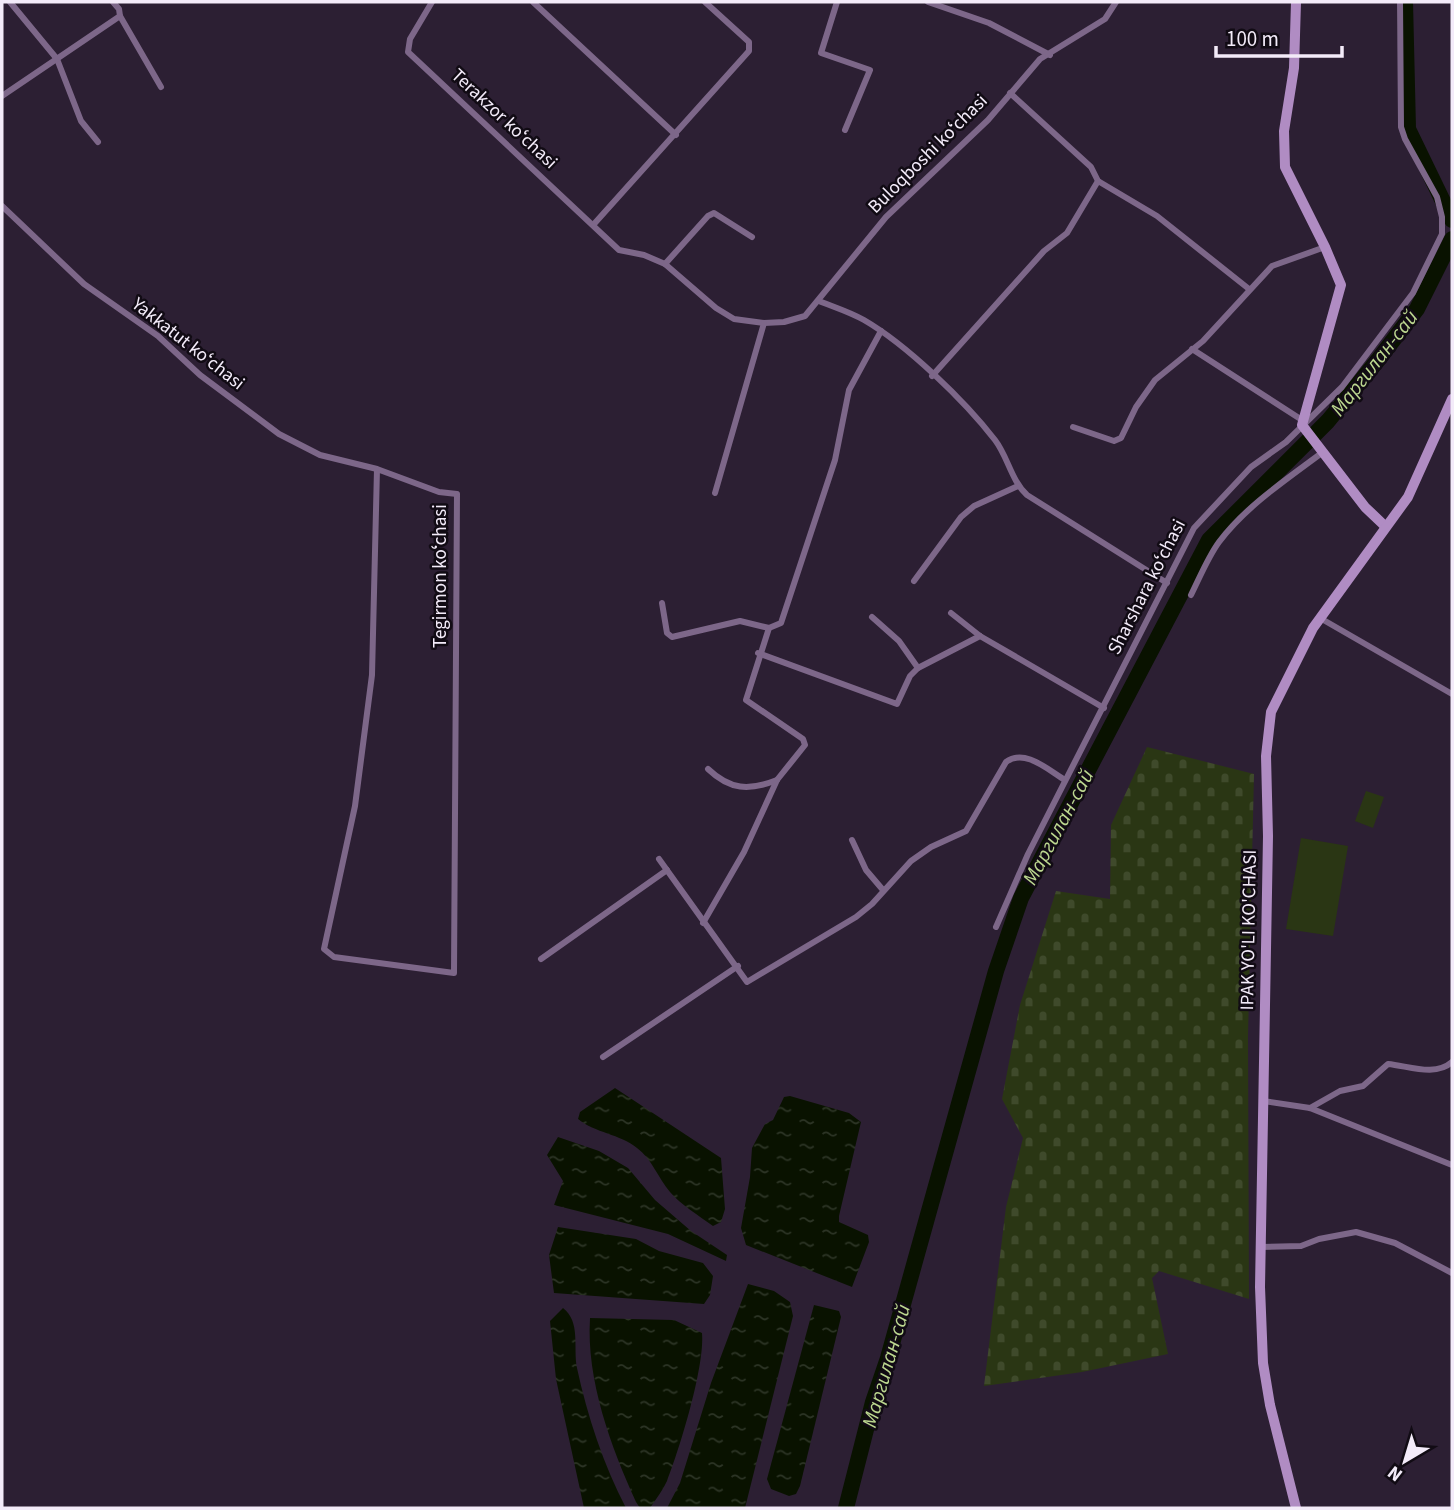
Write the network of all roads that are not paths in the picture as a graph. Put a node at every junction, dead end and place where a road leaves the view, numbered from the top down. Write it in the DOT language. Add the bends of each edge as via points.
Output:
graph roads {
  1 [pos="10,2"];
  2 [pos="113,2"];
  3 [pos="432,2"];
  4 [pos="533,2"];
  5 [pos="705,2"];
  6 [pos="837,2"];
  7 [pos="928,2"];
  8 [pos="1116,2"];
  9 [pos="1296,2"];
  10 [pos="1400,2"];
  11 [pos="120,16"];
  12 [pos="1050,55"];
  13 [pos="57,59"];
  14 [pos="161,88"];
  15 [pos="1010,93"];
  16 [pos="2,96"];
  17 [pos="845,130"];
  18 [pos="676,135"];
  19 [pos="98,142"];
  20 [pos="1098,181"];
  21 [pos="2,206"];
  22 [pos="594,224"];
  23 [pos="752,237"];
  24 [pos="1325,247"];
  25 [pos="619,250"];
  26 [pos="665,264"];
  27 [pos="1249,289"];
  28 [pos="819,301"];
  29 [pos="764,323"];
  30 [pos="881,331"];
  31 [pos="1192,349"];
  32 [pos="932,376"];
  33 [pos="1452,399"];
  34 [pos="1302,424"];
  35 [pos="1073,426"];
  36 [pos="1323,453"];
  37 [pos="377,469"];
  38 [pos="1018,486"];
  39 [pos="715,493"];
  40 [pos="1385,526"];
  41 [pos="914,582"];
  42 [pos="1167,583"];
  43 [pos="1191,595"];
  44 [pos="662,603"];
  45 [pos="951,612"];
  46 [pos="872,617"];
  47 [pos="1320,618"];
  48 [pos="769,628"];
  49 [pos="980,636"];
  50 [pos="758,653"];
  51 [pos="918,668"];
  52 [pos="1452,695"];
  53 [pos="1104,708"];
  54 [pos="708,769"];
  55 [pos="777,780"];
  56 [pos="1065,780"];
  57 [pos="852,841"];
  58 [pos="659,859"];
  59 [pos="667,870"];
  60 [pos="883,890"];
  61 [pos="702,923"];
  62 [pos="996,927"];
  63 [pos="541,959"];
  64 [pos="738,966"];
  65 [pos="603,1057"];
  66 [pos="1452,1062"];
  67 [pos="1263,1101"];
  68 [pos="1310,1108"];
  69 [pos="1452,1165"];
  70 [pos="1260,1247"];
  71 [pos="1452,1273"];
  72 [pos="1296,1508"];
  1 -- 13 [label="street"];
  2 -- 11 [label="street"];
  3 -- 22 [label="street, Terakzor koʻchasi" via="410,39 408,52"];
  4 -- 18 [label="street"];
  5 -- 18 [label="street" via="750,47"];
  6 -- 17 [label="street" via="821,53 870,70"];
  7 -- 12 [label="street" via="989,23"];
  8 -- 12 [label="street, Buloqboshi koʻchasi" via="1105,19"];
  9 -- 24 [label="main road, Sharshara koʻchasi" via="1294,68 1283,153 1290,179"];
  10 -- 34 [label="street" via="1401,127 1437,197 1442,234 1413,293 1342,387"];
  11 -- 13 [label="street"];
  11 -- 14 [label="street"];
  12 -- 15 [label="street, Buloqboshi koʻchasi" via="1040,59"];
  13 -- 16 [label="street"];
  13 -- 19 [label="street" via="81,121"];
  15 -- 20 [label="street" via="1091,167"];
  15 -- 28 [label="street, Buloqboshi koʻchasi" via="988,120 886,217"];
  18 -- 22 [label="street"];
  20 -- 27 [label="street" via="1157,216"];
  20 -- 32 [label="street" via="1067,233 1044,251"];
  21 -- 37 [label="street, Yakkatut koʻchasi" via="95,293 158,336 200,375 279,434 320,454"];
  22 -- 25 [label="street, Terakzor koʻchasi"];
  23 -- 26 [label="street" via="714,213"];
  24 -- 27 [label="street" via="1272,266"];
  24 -- 34 [label="main road, Sharshara koʻchasi" via="1341,285"];
  25 -- 26 [label="street, Buloqboshi koʻchasi"];
  26 -- 29 [label="street, Buloqboshi koʻchasi" via="734,319"];
  27 -- 31 [label="street"];
  28 -- 29 [label="street, Buloqboshi koʻchasi" via="805,316"];
  28 -- 30 [label="street"];
  29 -- 39 [label="street"];
  30 -- 32 [label="street"];
  30 -- 48 [label="street" via="849,390 835,460 781,623"];
  31 -- 34 [label="street"];
  31 -- 35 [label="street" via="1155,380 1121,438 1114,442"];
  32 -- 38 [label="street" via="980,421"];
  33 -- 40 [label="main road, IPAK YO'LI KO'CHASI" via="1408,496"];
  34 -- 36 [label="main road"];
  34 -- 42 [label="street, Sharshara koʻchasi" via="1234,484 1194,528"];
  36 -- 40 [label="main road"];
  36 -- 43 [label="street" via="1228,531"];
  37 -- 37 [label="street, Tegirmon koʻchasi" via="457,494 454,973 334,957 324,948 355,806 372,675"];
  38 -- 41 [label="street" via="961,517"];
  38 -- 42 [label="street"];
  40 -- 47 [label="main road, IPAK YO'LI KO'CHASI"];
  42 -- 53 [label="street, Sharshara koʻchasi"];
  44 -- 48 [label="street" via="667,633 672,637 740,621"];
  45 -- 49 [label="street"];
  46 -- 51 [label="street"];
  47 -- 52 [label="street"];
  47 -- 67 [label="main road, IPAK YO'LI KO'CHASI" via="1271,712 1267,745"];
  48 -- 50 [label="street"];
  49 -- 51 [label="street"];
  49 -- 53 [label="street"];
  50 -- 51 [label="street" via="892,704 900,701"];
  50 -- 55 [label="street" via="746,700 803,739 805,745"];
  53 -- 56 [label="street, Sharshara koʻchasi"];
  54 -- 55 [label="street" via="721,781 742,789"];
  55 -- 61 [label="street" via="744,852"];
  56 -- 60 [label="street" via="1028,758 1013,757 965,831 911,861"];
  56 -- 62 [label="street, Sharshara koʻchasi"];
  57 -- 60 [label="street" via="866,870"];
  58 -- 59 [label="street"];
  59 -- 61 [label="street"];
  59 -- 63 [label="street"];
  60 -- 64 [label="street" via="856,917 747,982"];
  61 -- 64 [label="street"];
  64 -- 65 [label="street"];
  66 -- 68 [label="street" via="1444,1069 1429,1070 1388,1063 1363,1086 1340,1091"];
  67 -- 68 [label="street"];
  67 -- 70 [label="main road, IPAK YO'LI KO'CHASI"];
  68 -- 69 [label="street"];
  70 -- 71 [label="street" via="1301,1246 1356,1232 1395,1243"];
  70 -- 72 [label="main road, IPAK YO'LI KO'CHASI" via="1264,1363 1276,1441"];
}
